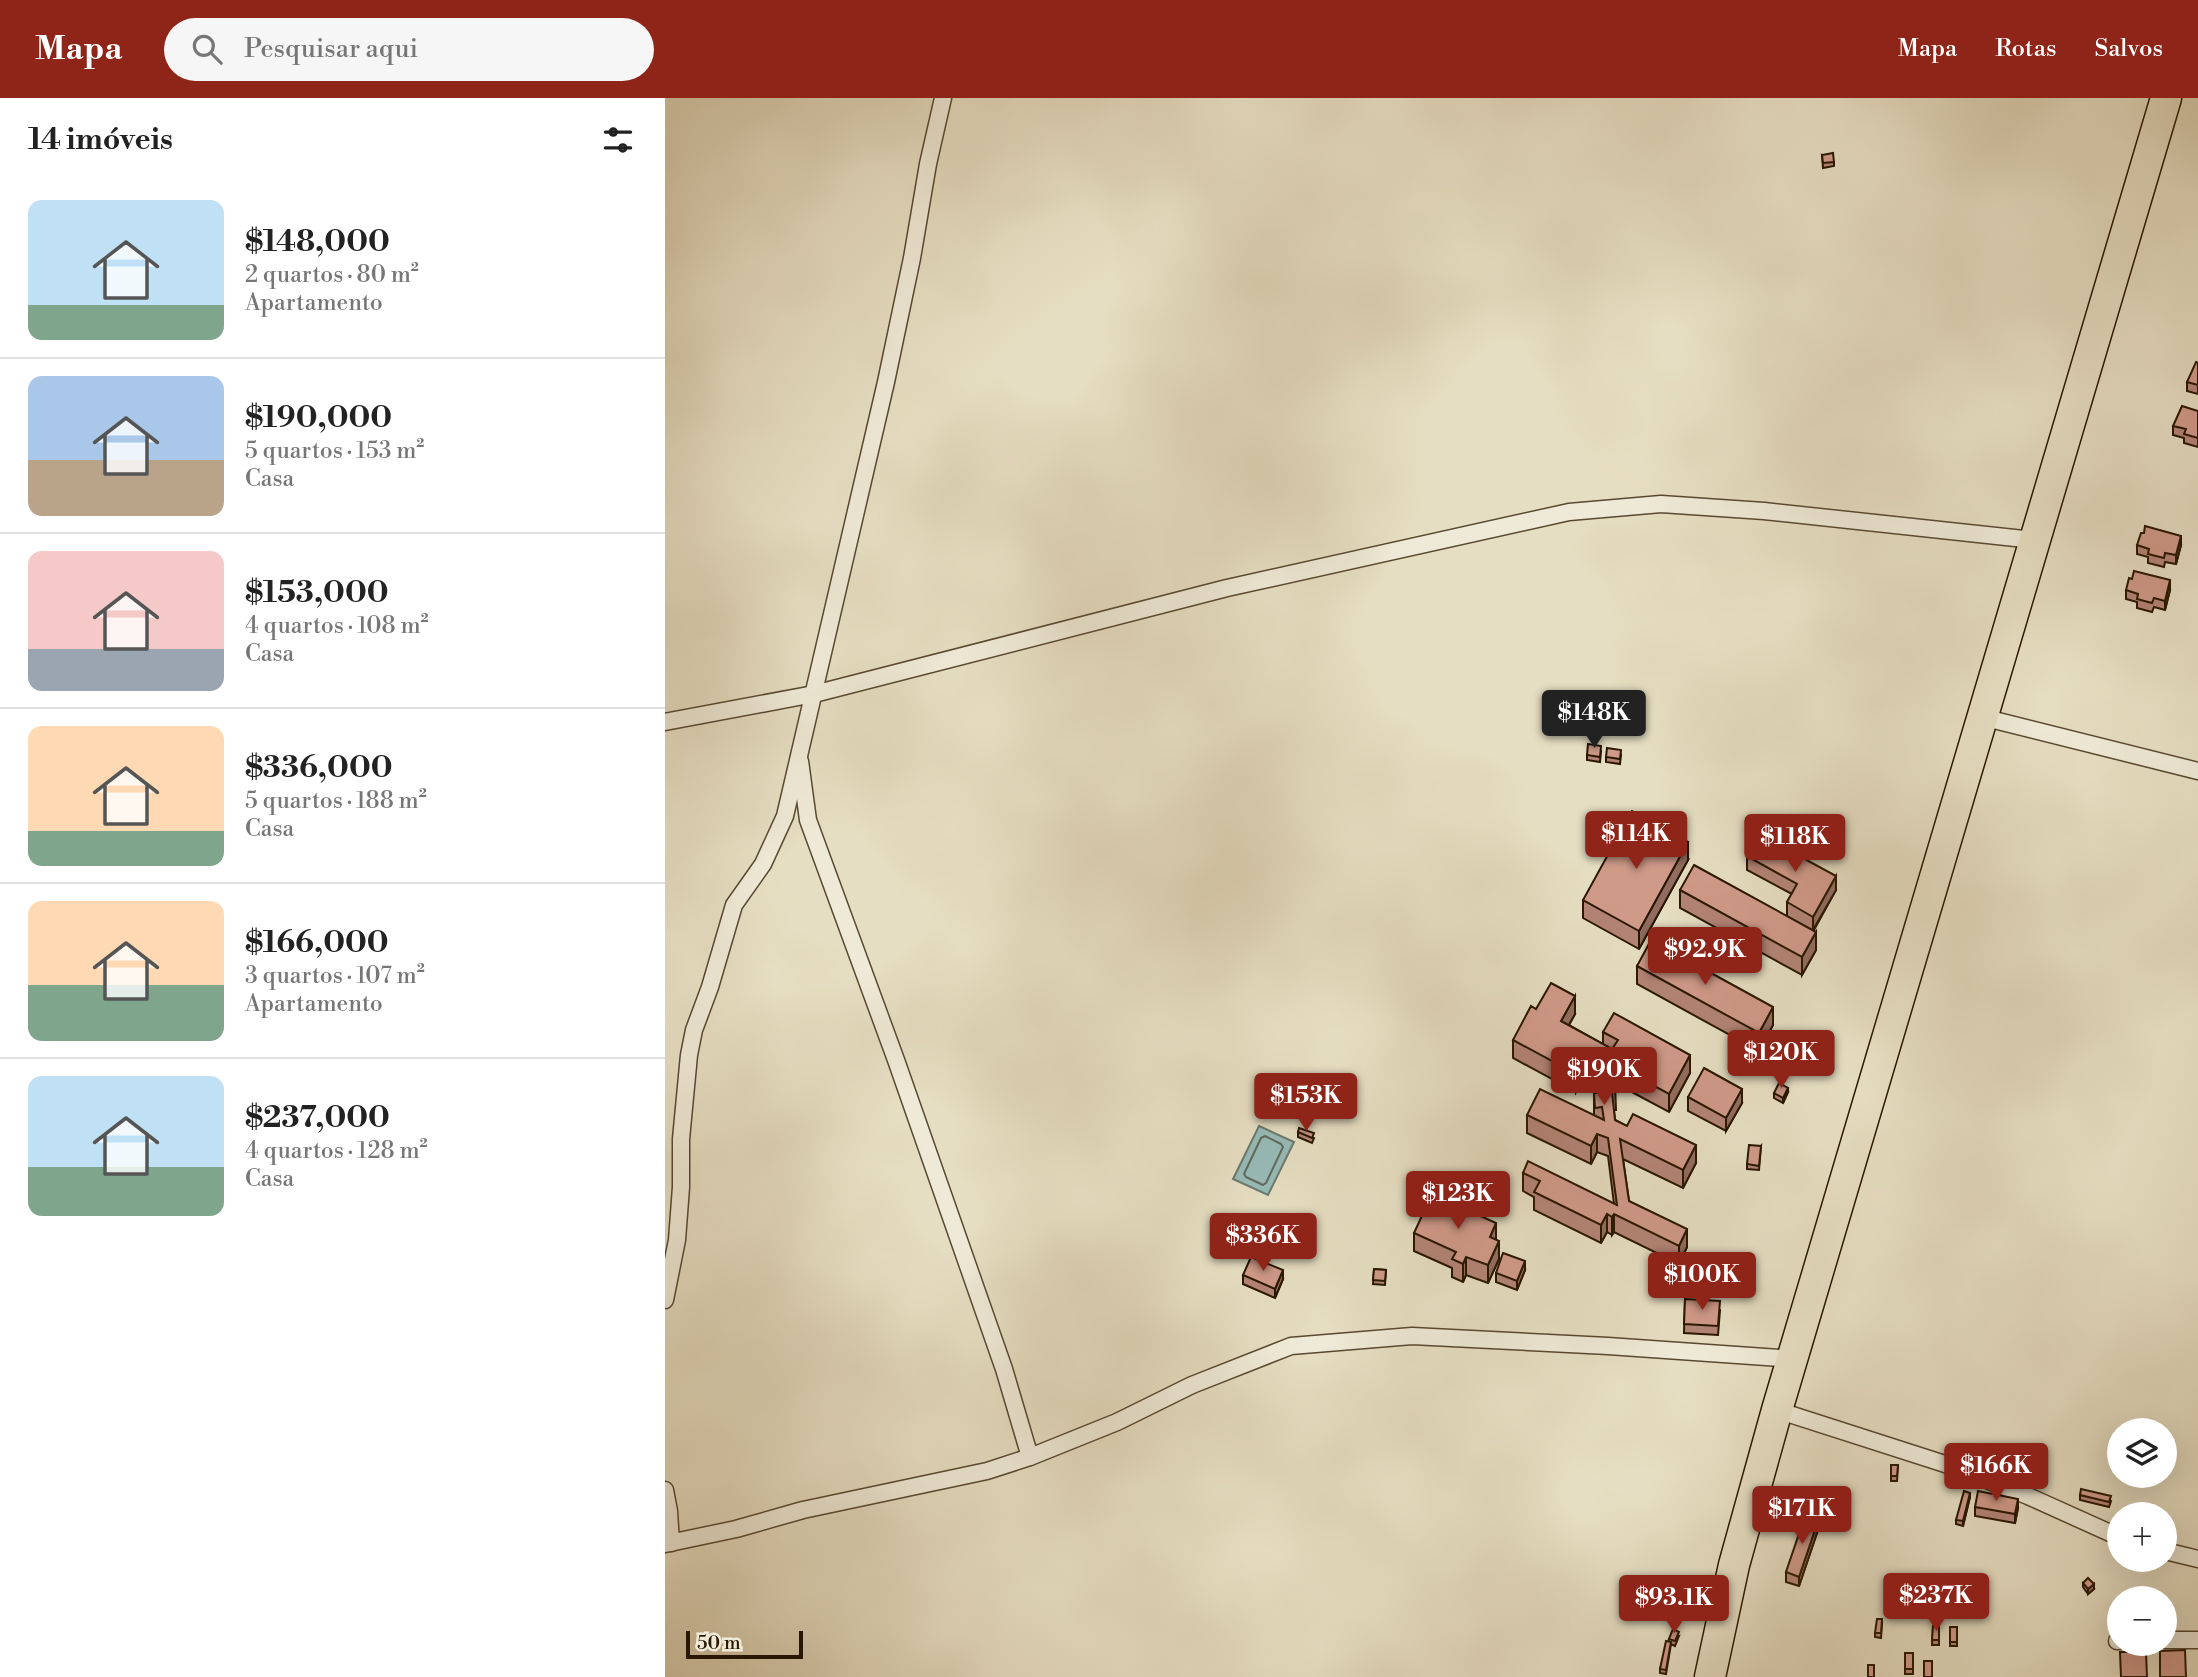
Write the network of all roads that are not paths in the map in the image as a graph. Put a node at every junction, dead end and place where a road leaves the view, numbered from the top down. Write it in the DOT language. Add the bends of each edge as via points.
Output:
graph roads {
  1 [pos="943,98"];
  2 [pos="2166,98"];
  3 [pos="2034,540"];
  4 [pos="814,694"];
  5 [pos="1982,717"];
  6 [pos="665,722"];
  7 [pos="799,752"];
  8 [pos="2198,771"];
  9 [pos="665,1300"];
  10 [pos="1794,1359"];
  11 [pos="1777,1410"];
  12 [pos="1030,1457"];
  13 [pos="665,1490"];
  14 [pos="2107,1532"];
  15 [pos="668,1544"];
  16 [pos="2177,1554"];
  17 [pos="2198,1559"];
  18 [pos="2177,1640"];
  19 [pos="2198,1640"];
  20 [pos="1710,1677"];
  1 -- 4 [label="street" via="886,382"];
  2 -- 3 [label="highway"];
  3 -- 4 [label="street" via="1764,510 1674,505 1569,512 1227,587"];
  3 -- 5 [label="highway"];
  4 -- 6 [label="street"];
  4 -- 7 [label="street"];
  5 -- 8 [label="street"];
  5 -- 10 [label="highway"];
  7 -- 9 [label="street" via="785,816 763,864 734,905 694,1030 681,1139 677,1240"];
  7 -- 12 [label="street" via="808,820 1000,1356"];
  10 -- 11 [label="highway"];
  10 -- 12 [label="street" via="1412,1336 1291,1346"];
  11 -- 14 [label="street" via="1945,1464"];
  11 -- 20 [label="highway" via="1734,1565"];
  12 -- 15 [label="street" via="987,1471"];
  13 -- 15 [label="street"];
  16 -- 17 [label="street"];
  18 -- 19 [label="street"];
}
